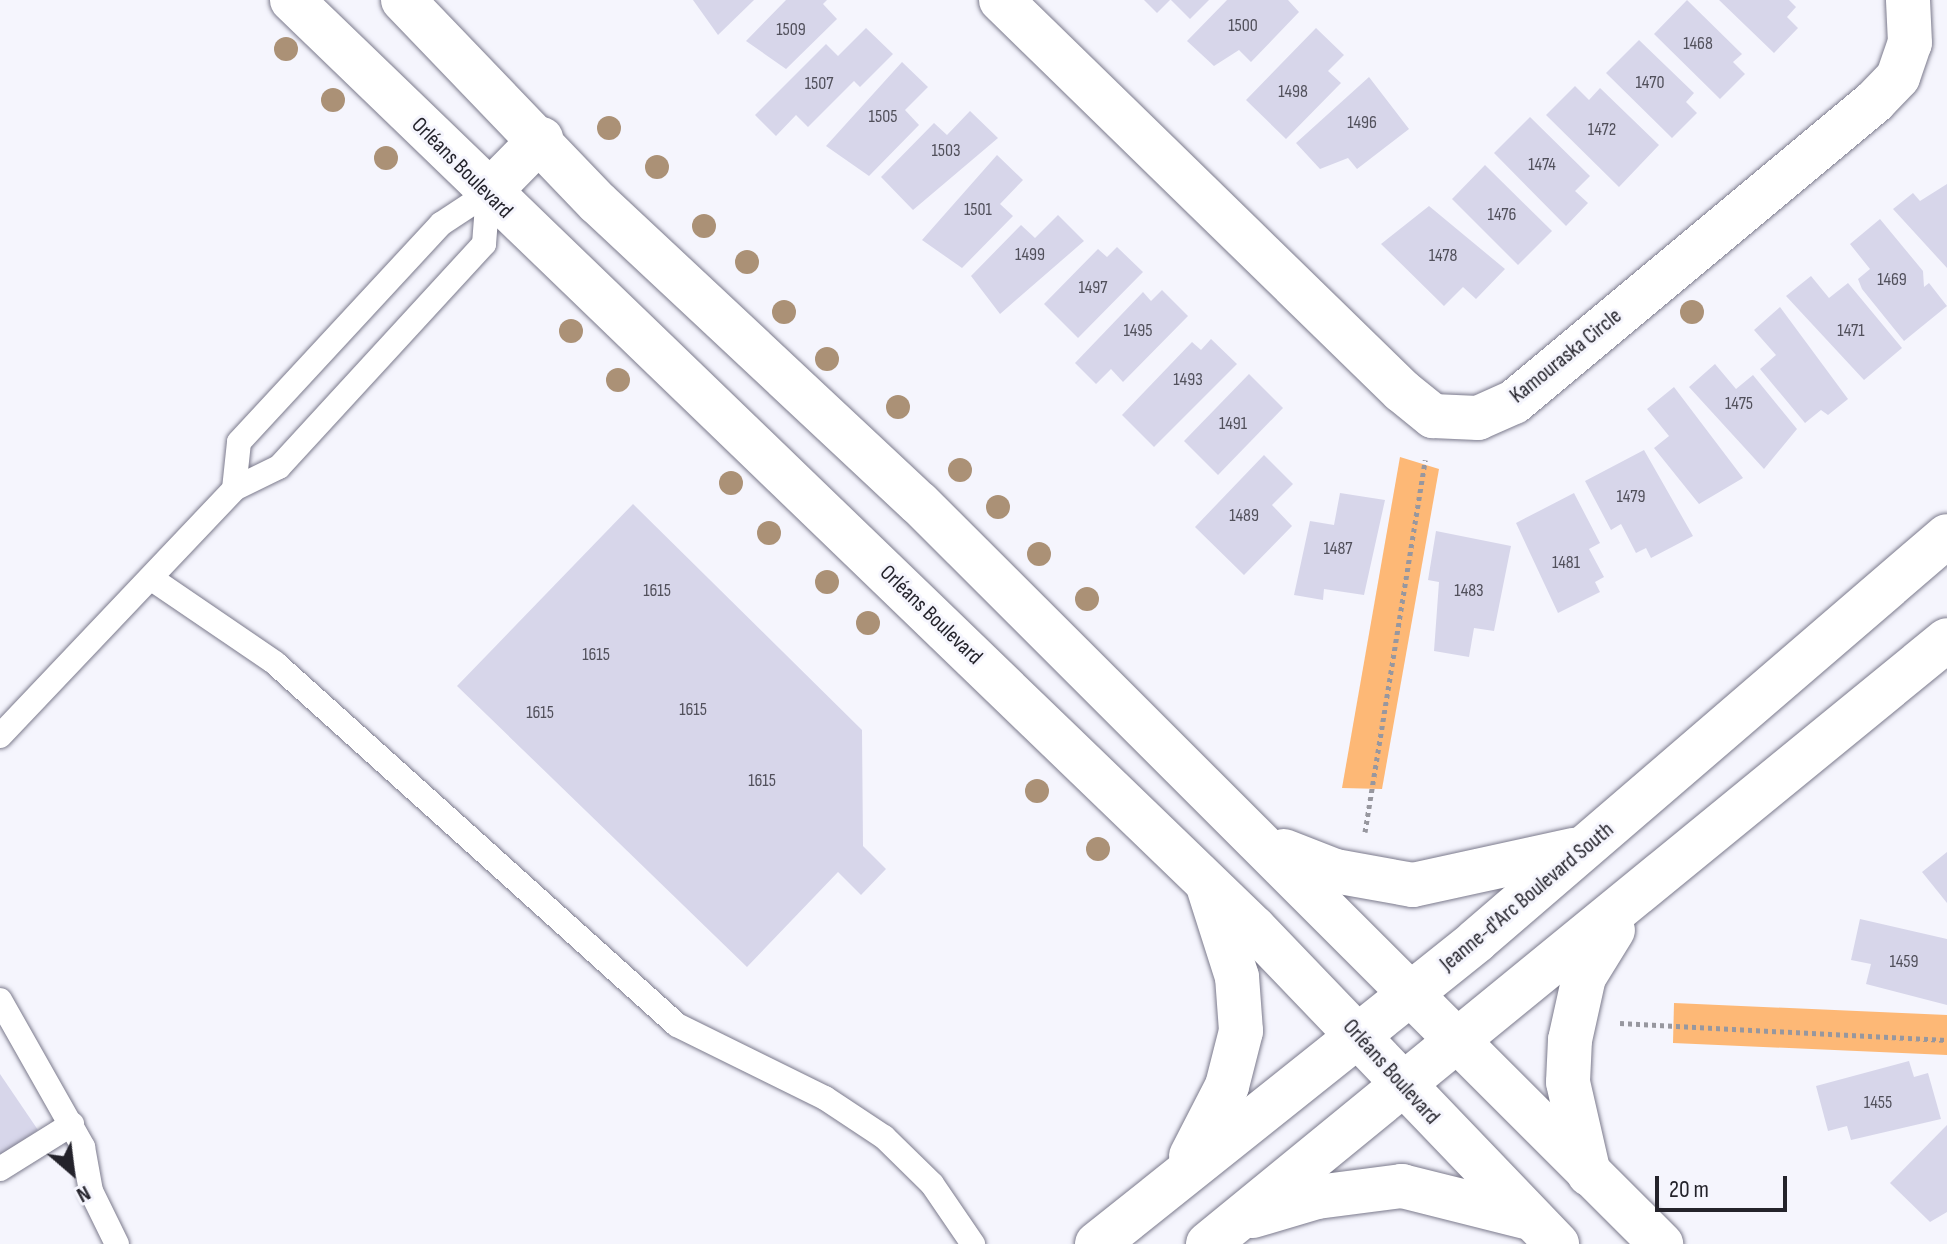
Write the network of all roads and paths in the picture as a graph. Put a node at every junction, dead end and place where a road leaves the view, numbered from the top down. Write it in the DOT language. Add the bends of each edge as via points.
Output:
graph roads {
  1 [pos="292,0"];
  2 [pos="403,0"];
  3 [pos="1001,0"];
  4 [pos="1908,0"];
  5 [pos="541,139"];
  6 [pos="488,193"];
  7 [pos="1433,416"];
  8 [pos="234,489"];
  9 [pos="1947,536"];
  10 [pos="155,581"];
  11 [pos="1947,640"];
  12 [pos="0,736"];
  13 [pos="1367,838"];
  14 [pos="1266,843"];
  15 [pos="1591,844"];
  16 [pos="1207,882"];
  17 [pos="1640,895"];
  18 [pos="1413,991"];
  19 [pos="0,1000"];
  20 [pos="1613,1022"];
  21 [pos="1356,1034"];
  22 [pos="1947,1040"];
  23 [pos="1460,1043"];
  24 [pos="1403,1086"];
  25 [pos="72,1124"];
  26 [pos="0,1169"];
  27 [pos="1589,1174"];
  28 [pos="1172,1182"];
  29 [pos="1544,1231"];
  30 [pos="1219,1234"];
  31 [pos="117,1244"];
  32 [pos="973,1244"];
  33 [pos="1097,1244"];
  34 [pos="1661,1244"];
  1 -- 6 [label="main road, Orléans Boulevard"];
  2 -- 5 [label="main road"];
  3 -- 7 [label="main road"];
  4 -- 7 [label="main road, Kamouraska Circle" via="1910,43 1898,77 1875,101 1514,402 1478,418"];
  5 -- 6 [label="main road"];
  5 -- 14 [label="main road" via="712,316 919,503"];
  6 -- 8 [label="lane" via="441,224 239,442"];
  6 -- 8 [label="lane" via="484,244 279,467"];
  6 -- 16 [label="main road, Orléans Boulevard"];
  7 -- 13 [label="path" via="1362,823"];
  8 -- 10 [label="lane"];
  9 -- 15 [label="main road, Jeanne-d'Arc Boulevard South"];
  10 -- 12 [label="lane"];
  10 -- 32 [label="lane" via="275,663 677,1025 825,1098 884,1137 932,1184"];
  11 -- 17 [label="main road"];
  14 -- 15 [label="main road" via="1335,871 1413,885 1479,876"];
  14 -- 18 [label="main road"];
  15 -- 18 [label="main road, Jeanne-d'Arc Boulevard South"];
  16 -- 21 [label="main road, Orléans Boulevard"];
  16 -- 28 [label="main road" via="1237,977 1241,1031 1227,1086"];
  17 -- 23 [label="main road"];
  17 -- 27 [label="main road" via="1606,939 1573,1012 1568,1082"];
  18 -- 21 [label="main road, Jeanne-d'Arc Boulevard South"];
  18 -- 23 [label="main road"];
  19 -- 25 [label="lane"];
  20 -- 22 [label="path"];
  21 -- 24 [label="main road, Orléans Boulevard"];
  21 -- 28 [label="main road, Jeanne-d'Arc Boulevard South"];
  23 -- 24 [label="main road"];
  23 -- 27 [label="main road"];
  24 -- 29 [label="main road, Orléans Boulevard"];
  24 -- 30 [label="main road"];
  25 -- 26 [label="lane"];
  25 -- 31 [label="lane"];
  27 -- 34 [label="main road"];
  28 -- 33 [label="main road, Jeanne-d'Arc Boulevard South"];
  29 -- 30 [label="main road" via="1402,1186 1317,1197"];
}
